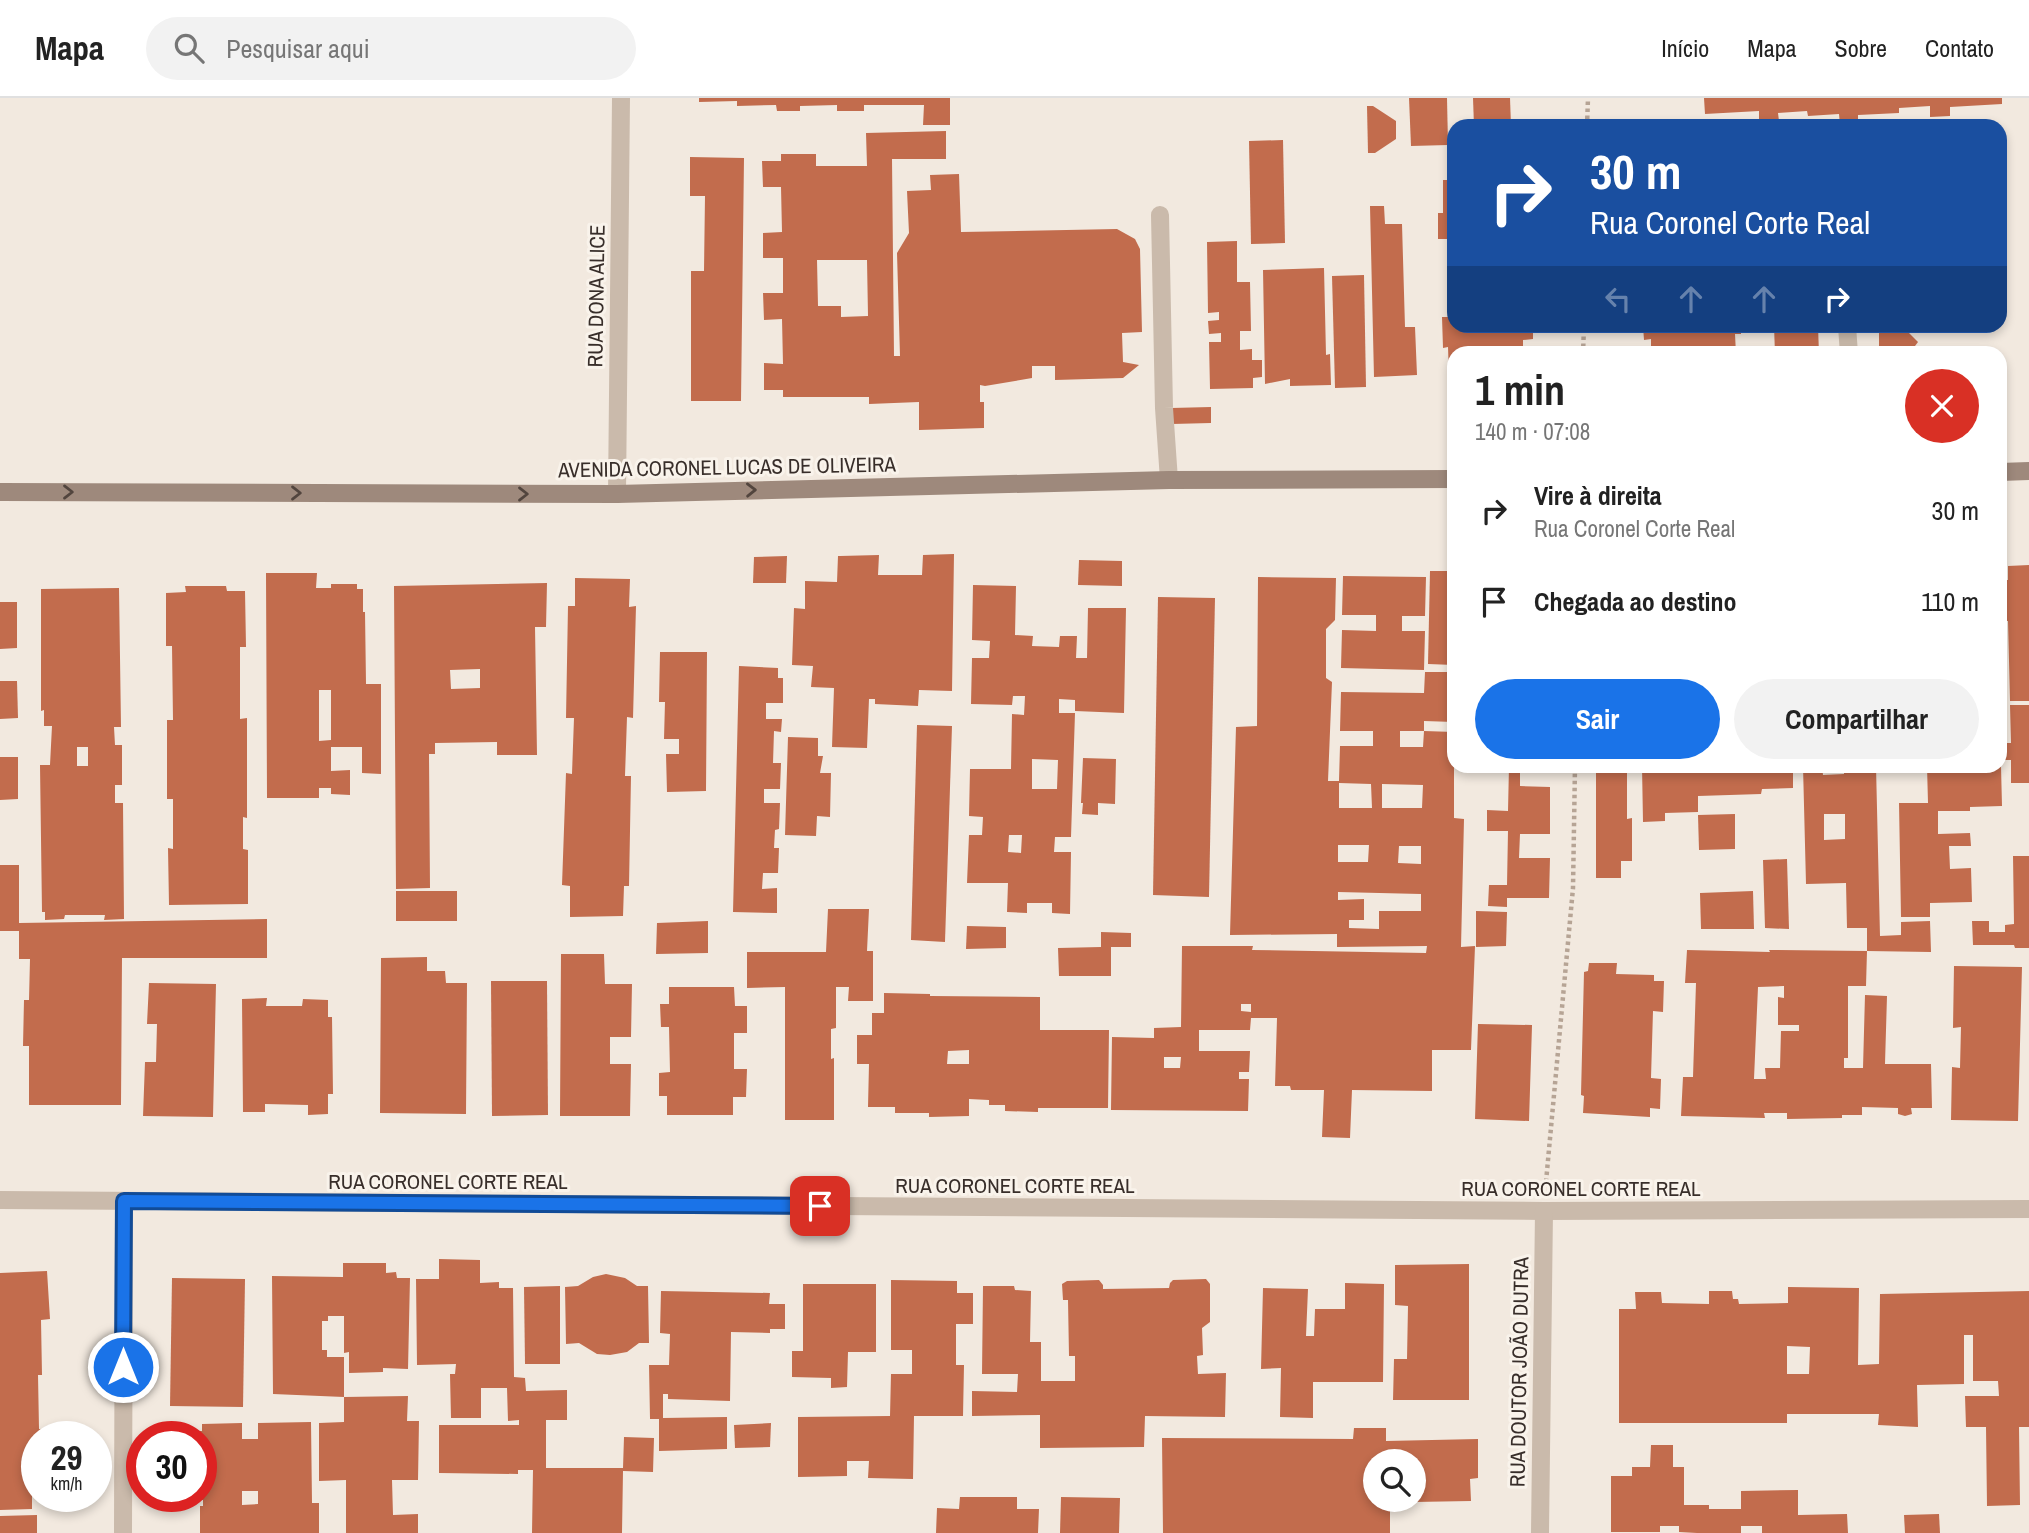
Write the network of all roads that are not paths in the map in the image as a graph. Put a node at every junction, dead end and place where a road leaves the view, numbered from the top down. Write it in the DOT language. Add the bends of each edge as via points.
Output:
graph roads {
  1 [pos="621,98"];
  2 [pos="1160,215"];
  3 [pos="2029,471"];
  4 [pos="2007,472"];
  5 [pos="1447,479"];
  6 [pos="1170,480"];
  7 [pos="0,492"];
  8 [pos="617,494"];
  9 [pos="0,1200"];
  10 [pos="124,1201"];
  11 [pos="2029,1209"];
  12 [pos="1544,1211"];
  13 [pos="123,1533"];
  14 [pos="1541,1533"];
  1 -- 8 [label="street, RUA DONA ALICE"];
  2 -- 6 [label="street"];
  3 -- 4 [label="street"];
  5 -- 6 [label="street, AVENIDA CORONEL LUCAS DE OLIVEIRA"];
  8 -- 6 [label="street, AVENIDA CORONEL LUCAS DE OLIVEIRA, one-way"];
  7 -- 8 [label="street, AVENIDA CORONEL LUCAS DE OLIVEIRA, one-way"];
  9 -- 10 [label="street, RUA CORONEL CORTE REAL"];
  10 -- 12 [label="street, RUA CORONEL CORTE REAL"];
  10 -- 13 [label="street"];
  11 -- 12 [label="street, RUA CORONEL CORTE REAL"];
  12 -- 14 [label="street, RUA DOUTOR JOÃO DUTRA"];
}
